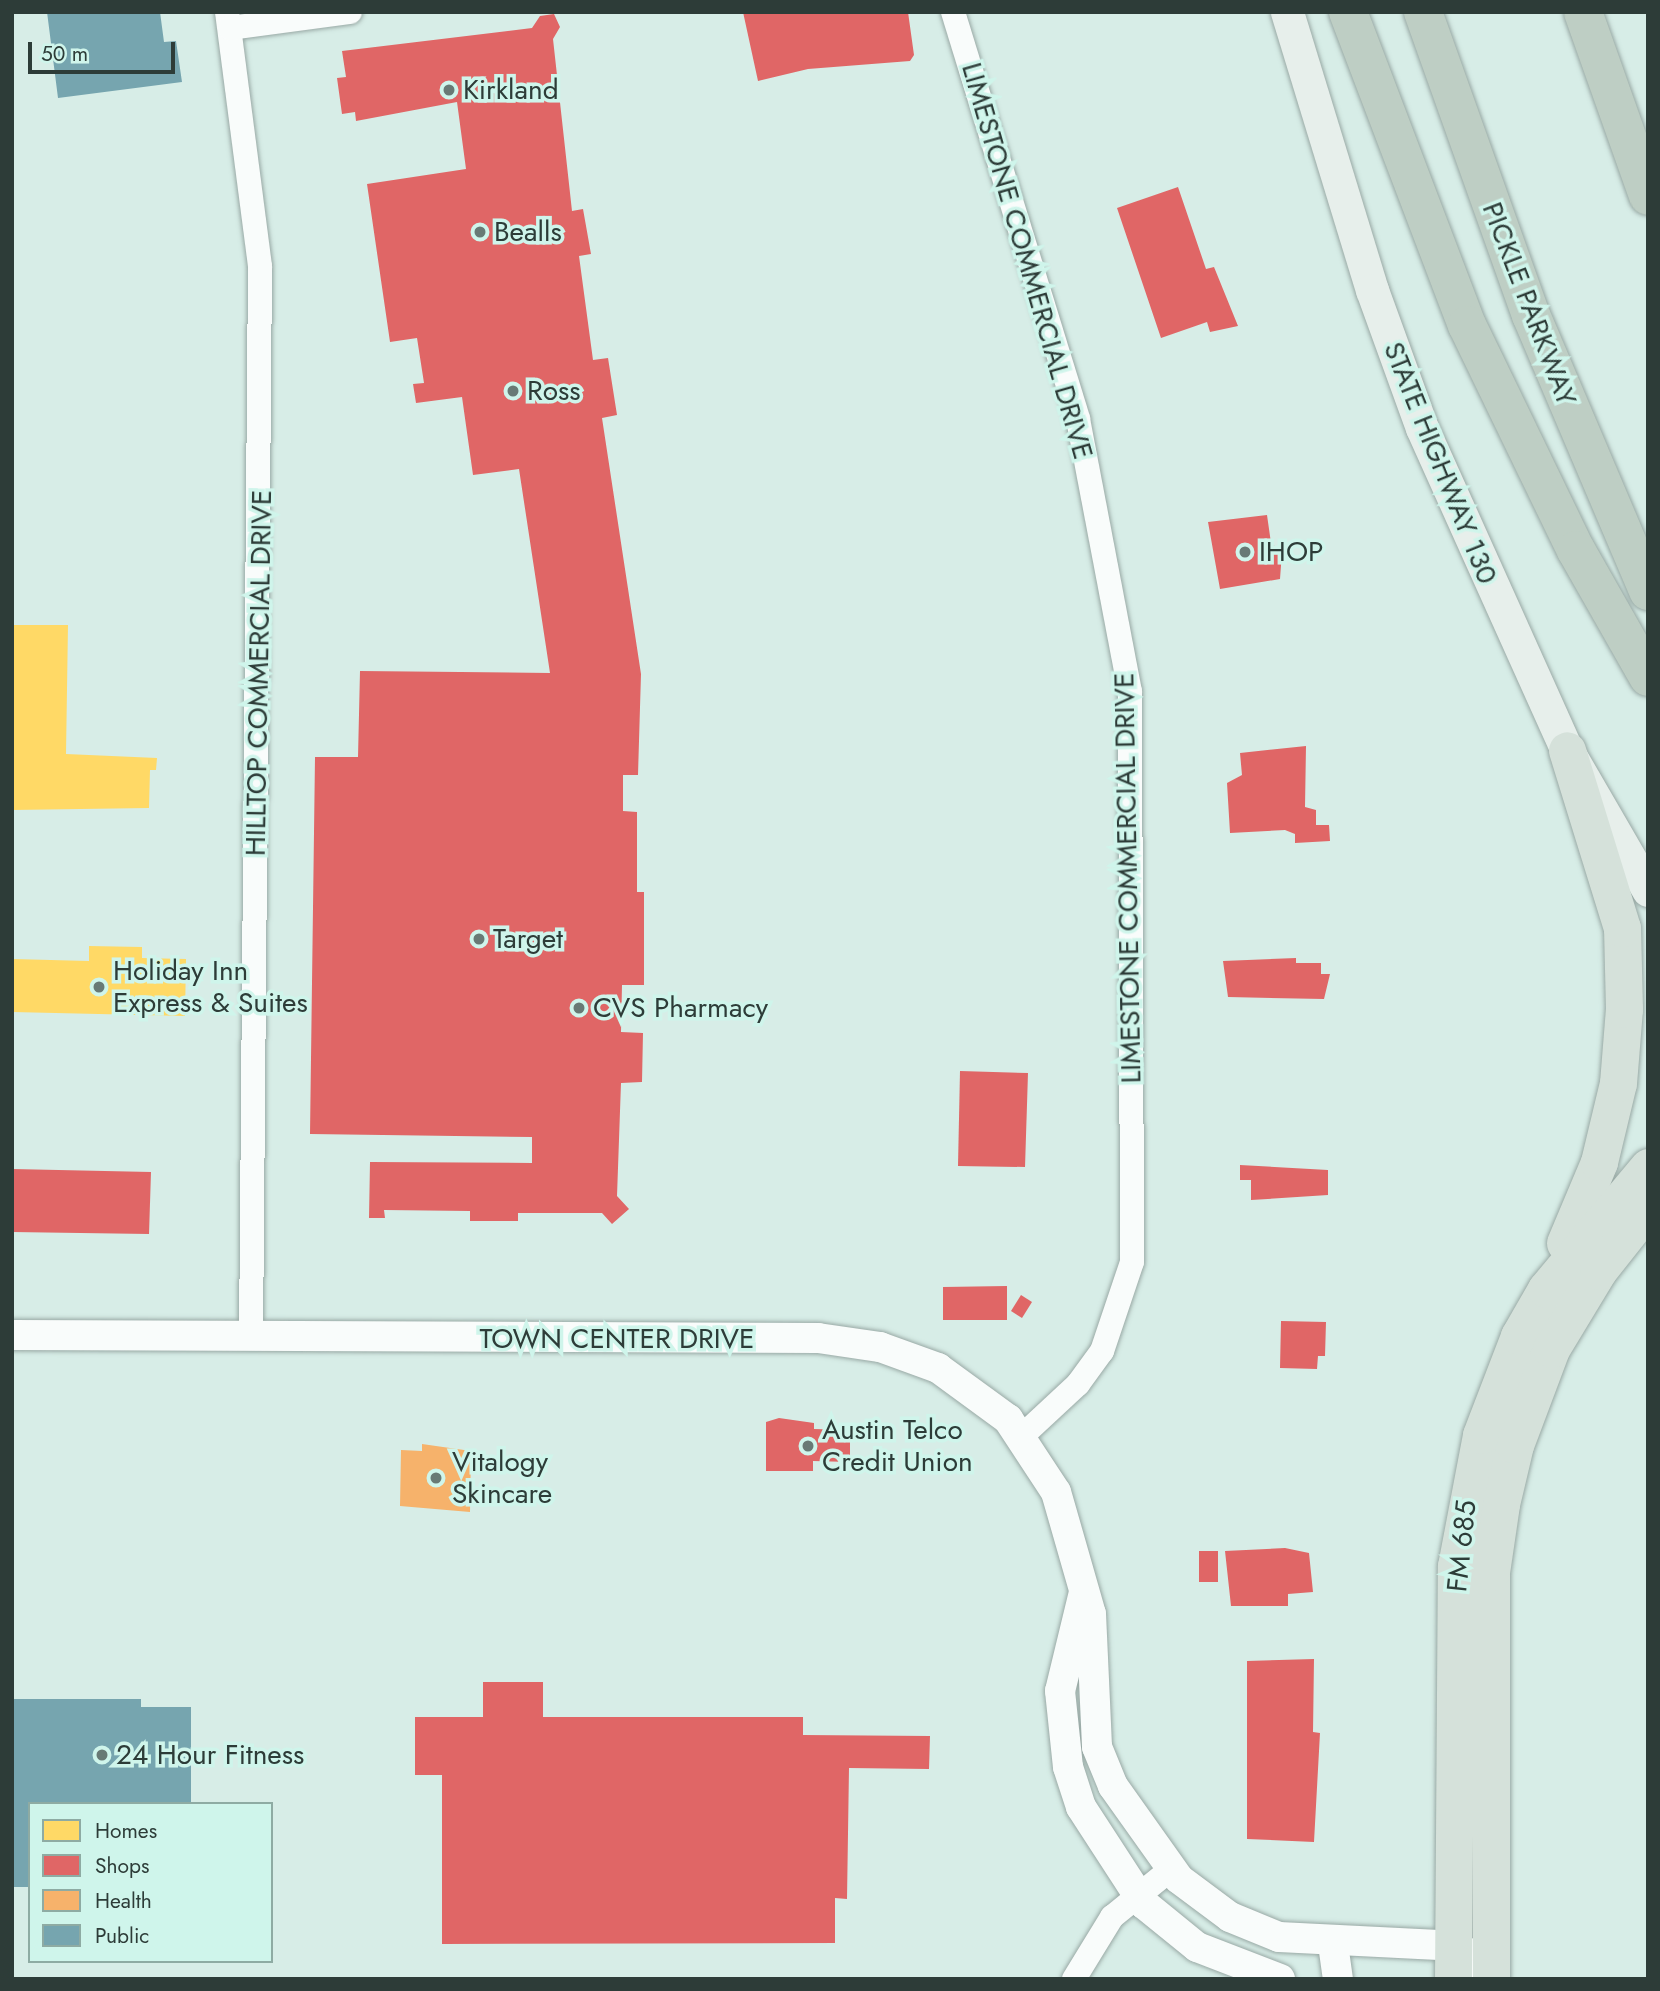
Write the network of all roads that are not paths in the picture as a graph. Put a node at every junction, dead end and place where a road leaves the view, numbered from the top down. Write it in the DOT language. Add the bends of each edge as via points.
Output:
graph roads {
  1 [pos="350,12"];
  2 [pos="953,12"];
  3 [pos="1287,12"];
  4 [pos="1348,12"];
  5 [pos="1423,12"];
  6 [pos="1583,12"];
  7 [pos="228,20"];
  8 [pos="1648,196"];
  9 [pos="1648,591"];
  10 [pos="1648,677"];
  11 [pos="1567,750"];
  12 [pos="1648,890"];
  13 [pos="1648,1167"];
  14 [pos="1648,1208"];
  15 [pos="1546,1289"];
  16 [pos="12,1335"];
  17 [pos="250,1336"];
  18 [pos="1023,1436"];
  19 [pos="1084,1592"];
  20 [pos="1060,1691"];
  21 [pos="1091,1692"];
  22 [pos="1171,1869"];
  23 [pos="1138,1896"];
  24 [pos="1333,1944"];
  25 [pos="1453,1962"];
  26 [pos="1484,1974"];
  27 [pos="1074,1979"];
  28 [pos="1280,1979"];
  29 [pos="1338,1979"];
  1 -- 7 [label="street"];
  2 -- 18 [label="street, LIMESTONE COMMERCIAL DRIVE" via="1078,419 1130,691 1132,1262 1102,1351 1078,1384"];
  3 -- 11 [label="main road, STATE HIGHWAY 130 / FM 685" via="1372,290 1422,428"];
  4 -- 10 [label="highway" via="1467,325 1576,550"];
  5 -- 9 [label="highway, PICKLE PARKWAY" via="1531,315"];
  6 -- 8 [label="highway"];
  7 -- 17 [label="street, HILLTOP COMMERCIAL DRIVE" via="260,266"];
  11 -- 12 [label="main road, STATE HIGHWAY 130"];
  11 -- 15 [label="main road, FM 685" via="1622,928 1624,1009 1618,1083 1599,1162"];
  13 -- 15 [label="main road, FM 685"];
  14 -- 26 [label="main road, FM 685 / FM 685" via="1598,1271 1551,1349 1501,1504 1491,1572"];
  15 -- 25 [label="main road, FM 685 / FM 685" via="1519,1336 1485,1423 1461,1528"];
  16 -- 17 [label="street, TOWN CENTER DRIVE"];
  17 -- 18 [label="street, TOWN CENTER DRIVE" via="817,1338 880,1347 938,1368"];
  18 -- 19 [label="street, TOWN CENTER DRIVE" via="1056,1492"];
  19 -- 20 [label="street, TOWN CENTER DRIVE"];
  19 -- 21 [label="street, TOWN CENTER DRIVE" via="1097,1656"];
  20 -- 21 [label="street"];
  20 -- 23 [label="street, TOWN CENTER DRIVE" via="1068,1767 1081,1807"];
  21 -- 22 [label="street, TOWN CENTER DRIVE" via="1097,1747 1113,1786"];
  22 -- 23 [label="street"];
  22 -- 24 [label="street, TOWN CENTER DRIVE" via="1230,1917 1279,1937"];
  23 -- 27 [label="street" via="1112,1917"];
  23 -- 28 [label="street, TOWN CENTER DRIVE" via="1197,1947"];
  24 -- 25 [label="street, TOWN CENTER DRIVE"];
  24 -- 29 [label="street"];
  25 -- 26 [label="street, TOWN CENTER DRIVE"];
}
